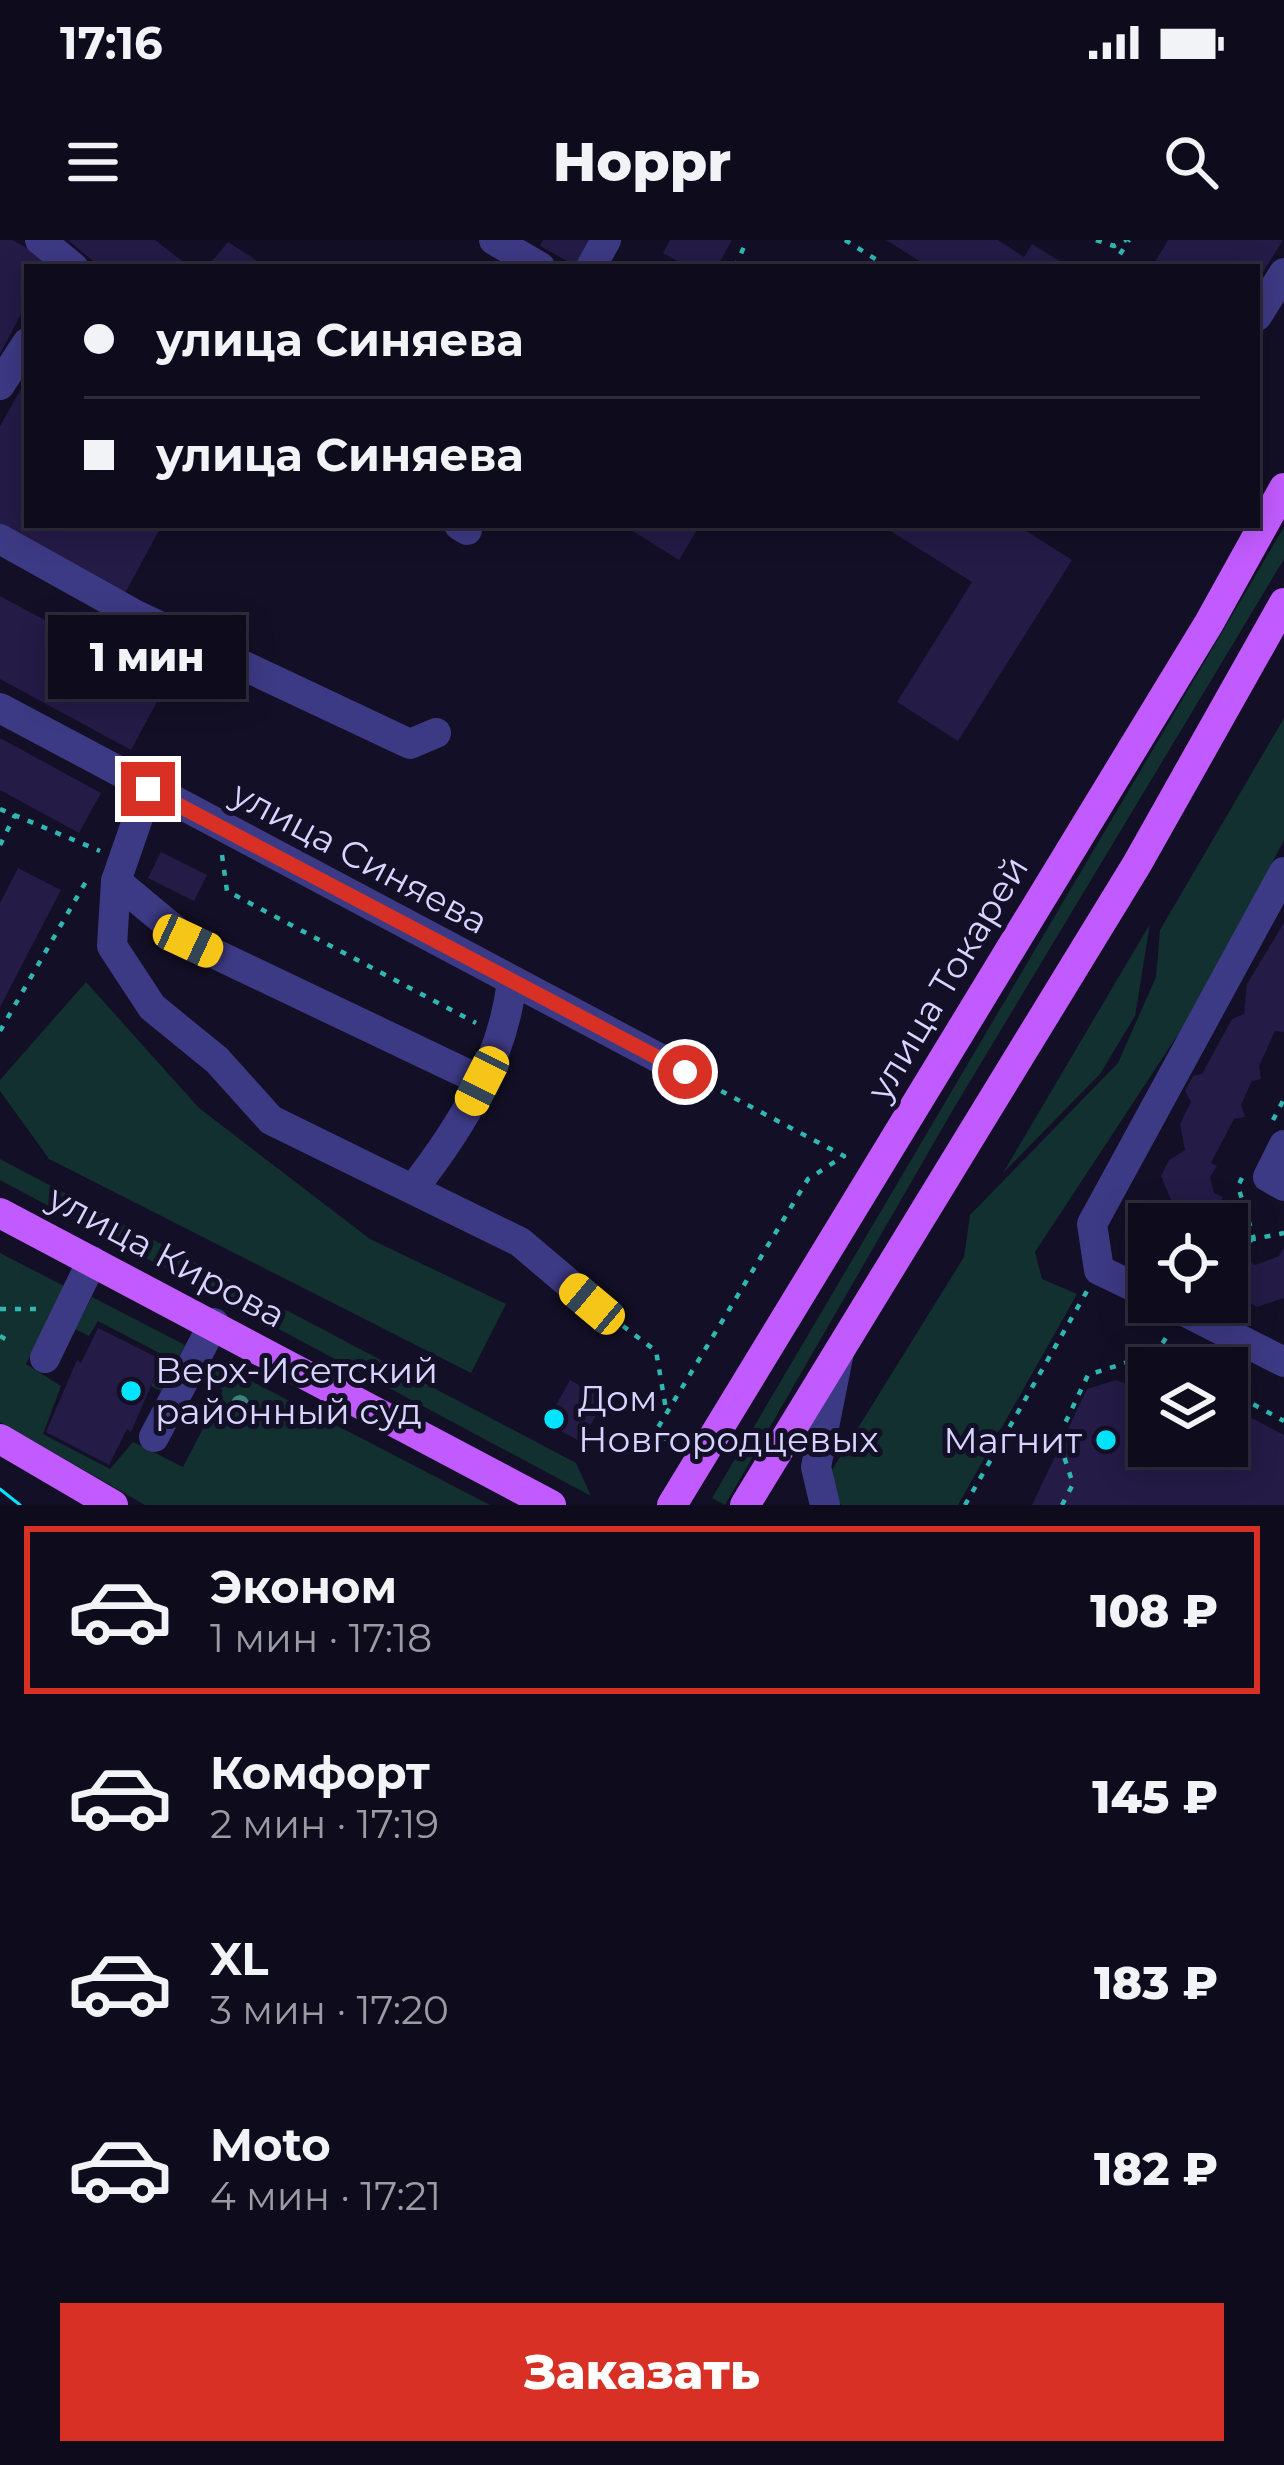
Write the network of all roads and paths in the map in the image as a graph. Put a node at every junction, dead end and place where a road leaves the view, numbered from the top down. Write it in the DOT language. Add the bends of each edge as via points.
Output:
graph roads {
  1 [pos="40,240"];
  2 [pos="494,240"];
  3 [pos="845,240"];
  4 [pos="1096,240"];
  5 [pos="1127,240"];
  6 [pos="69,264"];
  7 [pos="535,264"];
  8 [pos="883,264"];
  9 [pos="1284,273"];
  10 [pos="1260,311"];
  11 [pos="24,348"];
  12 [pos="0,386"];
  13 [pos="1284,488"];
  14 [pos="0,538"];
  15 [pos="1284,603"];
  16 [pos="0,708"];
  17 [pos="436,733"];
  18 [pos="148,789"];
  19 [pos="0,809"];
  20 [pos="15,815"];
  21 [pos="218,826"];
  22 [pos="0,845"];
  23 [pos="110,872"];
  24 [pos="1284,872"];
  25 [pos="512,981"];
  26 [pos="0,1031"];
  27 [pos="502,1037"];
  28 [pos="685,1072"];
  29 [pos="482,1081"];
  30 [pos="1284,1145"];
  31 [pos="1284,1186"];
  32 [pos="413,1189"];
  33 [pos="0,1213"];
  34 [pos="1254,1238"];
  35 [pos="1248,1241"];
  36 [pos="92,1261"];
  37 [pos="1099,1270"];
  38 [pos="1128,1284"];
  39 [pos="592,1304"];
  40 [pos="0,1309"];
  41 [pos="53,1310"];
  42 [pos="214,1323"];
  43 [pos="1207,1323"];
  44 [pos="0,1336"];
  45 [pos="9,1341"];
  46 [pos="839,1350"];
  47 [pos="45,1358"];
  48 [pos="1128,1361"];
  49 [pos="1284,1362"];
  50 [pos="1248,1401"];
  51 [pos="667,1412"];
  52 [pos="1284,1421"];
  53 [pos="672,1428"];
  54 [pos="154,1437"];
  55 [pos="0,1439"];
  56 [pos="665,1441"];
  57 [pos="658,1454"];
  58 [pos="113,1505"];
  59 [pos="551,1505"];
  60 [pos="672,1505"];
  61 [pos="745,1505"];
  62 [pos="825,1505"];
  63 [pos="965,1505"];
  64 [pos="1063,1505"];
  1 -- 6 [label="street"];
  2 -- 7 [label="street"];
  3 -- 8 [label="path"];
  4 -- 5 [label="path"];
  9 -- 10 [label="street"];
  11 -- 12 [label="street"];
  13 -- 60 [label="main road, улица Токарей"];
  14 -- 17 [label="street" via="136,615 410,744"];
  15 -- 46 [label="main road" via="1137,864"];
  16 -- 18 [label="street, улица Синяева"];
  18 -- 21 [label="street, улица Синяева"];
  18 -- 23 [label="street"];
  19 -- 20 [label="path"];
  20 -- 22 [label="path"];
  20 -- 23 [label="path"];
  21 -- 25 [label="street, улица Синяева"];
  21 -- 27 [label="path" via="227,891"];
  23 -- 26 [label="path"];
  23 -- 29 [label="street" via="188,941"];
  23 -- 32 [label="street" via="112,946 152,1006 271,1120"];
  24 -- 37 [label="street" via="1092,1224"];
  25 -- 27 [label="street"];
  25 -- 28 [label="street, улица Синяева"];
  27 -- 29 [label="street"];
  28 -- 51 [label="path" via="844,1156 808,1179"];
  29 -- 32 [label="street" via="454,1137"];
  30 -- 31 [label="street" via="1268,1177"];
  32 -- 39 [label="street" via="520,1242"];
  33 -- 36 [label="main road, улица Кирова"];
  34 -- 35 [label="path"];
  36 -- 42 [label="main road, улица Кирова"];
  36 -- 47 [label="street"];
  37 -- 38 [label="street"];
  37 -- 63 [label="path"];
  39 -- 51 [label="path" via="656,1351"];
  40 -- 41 [label="path"];
  42 -- 54 [label="street"];
  42 -- 59 [label="main road, улица Кирова"];
  43 -- 49 [label="street"];
  44 -- 45 [label="path"];
  46 -- 61 [label="main road"];
  46 -- 62 [label="street" via="816,1467"];
  48 -- 64 [label="path" via="1088,1375 1058,1438 1073,1484"];
  50 -- 52 [label="path"];
  51 -- 57 [label="path" via="651,1439"];
  53 -- 56 [label="path"];
  55 -- 58 [label="main road"];
}
